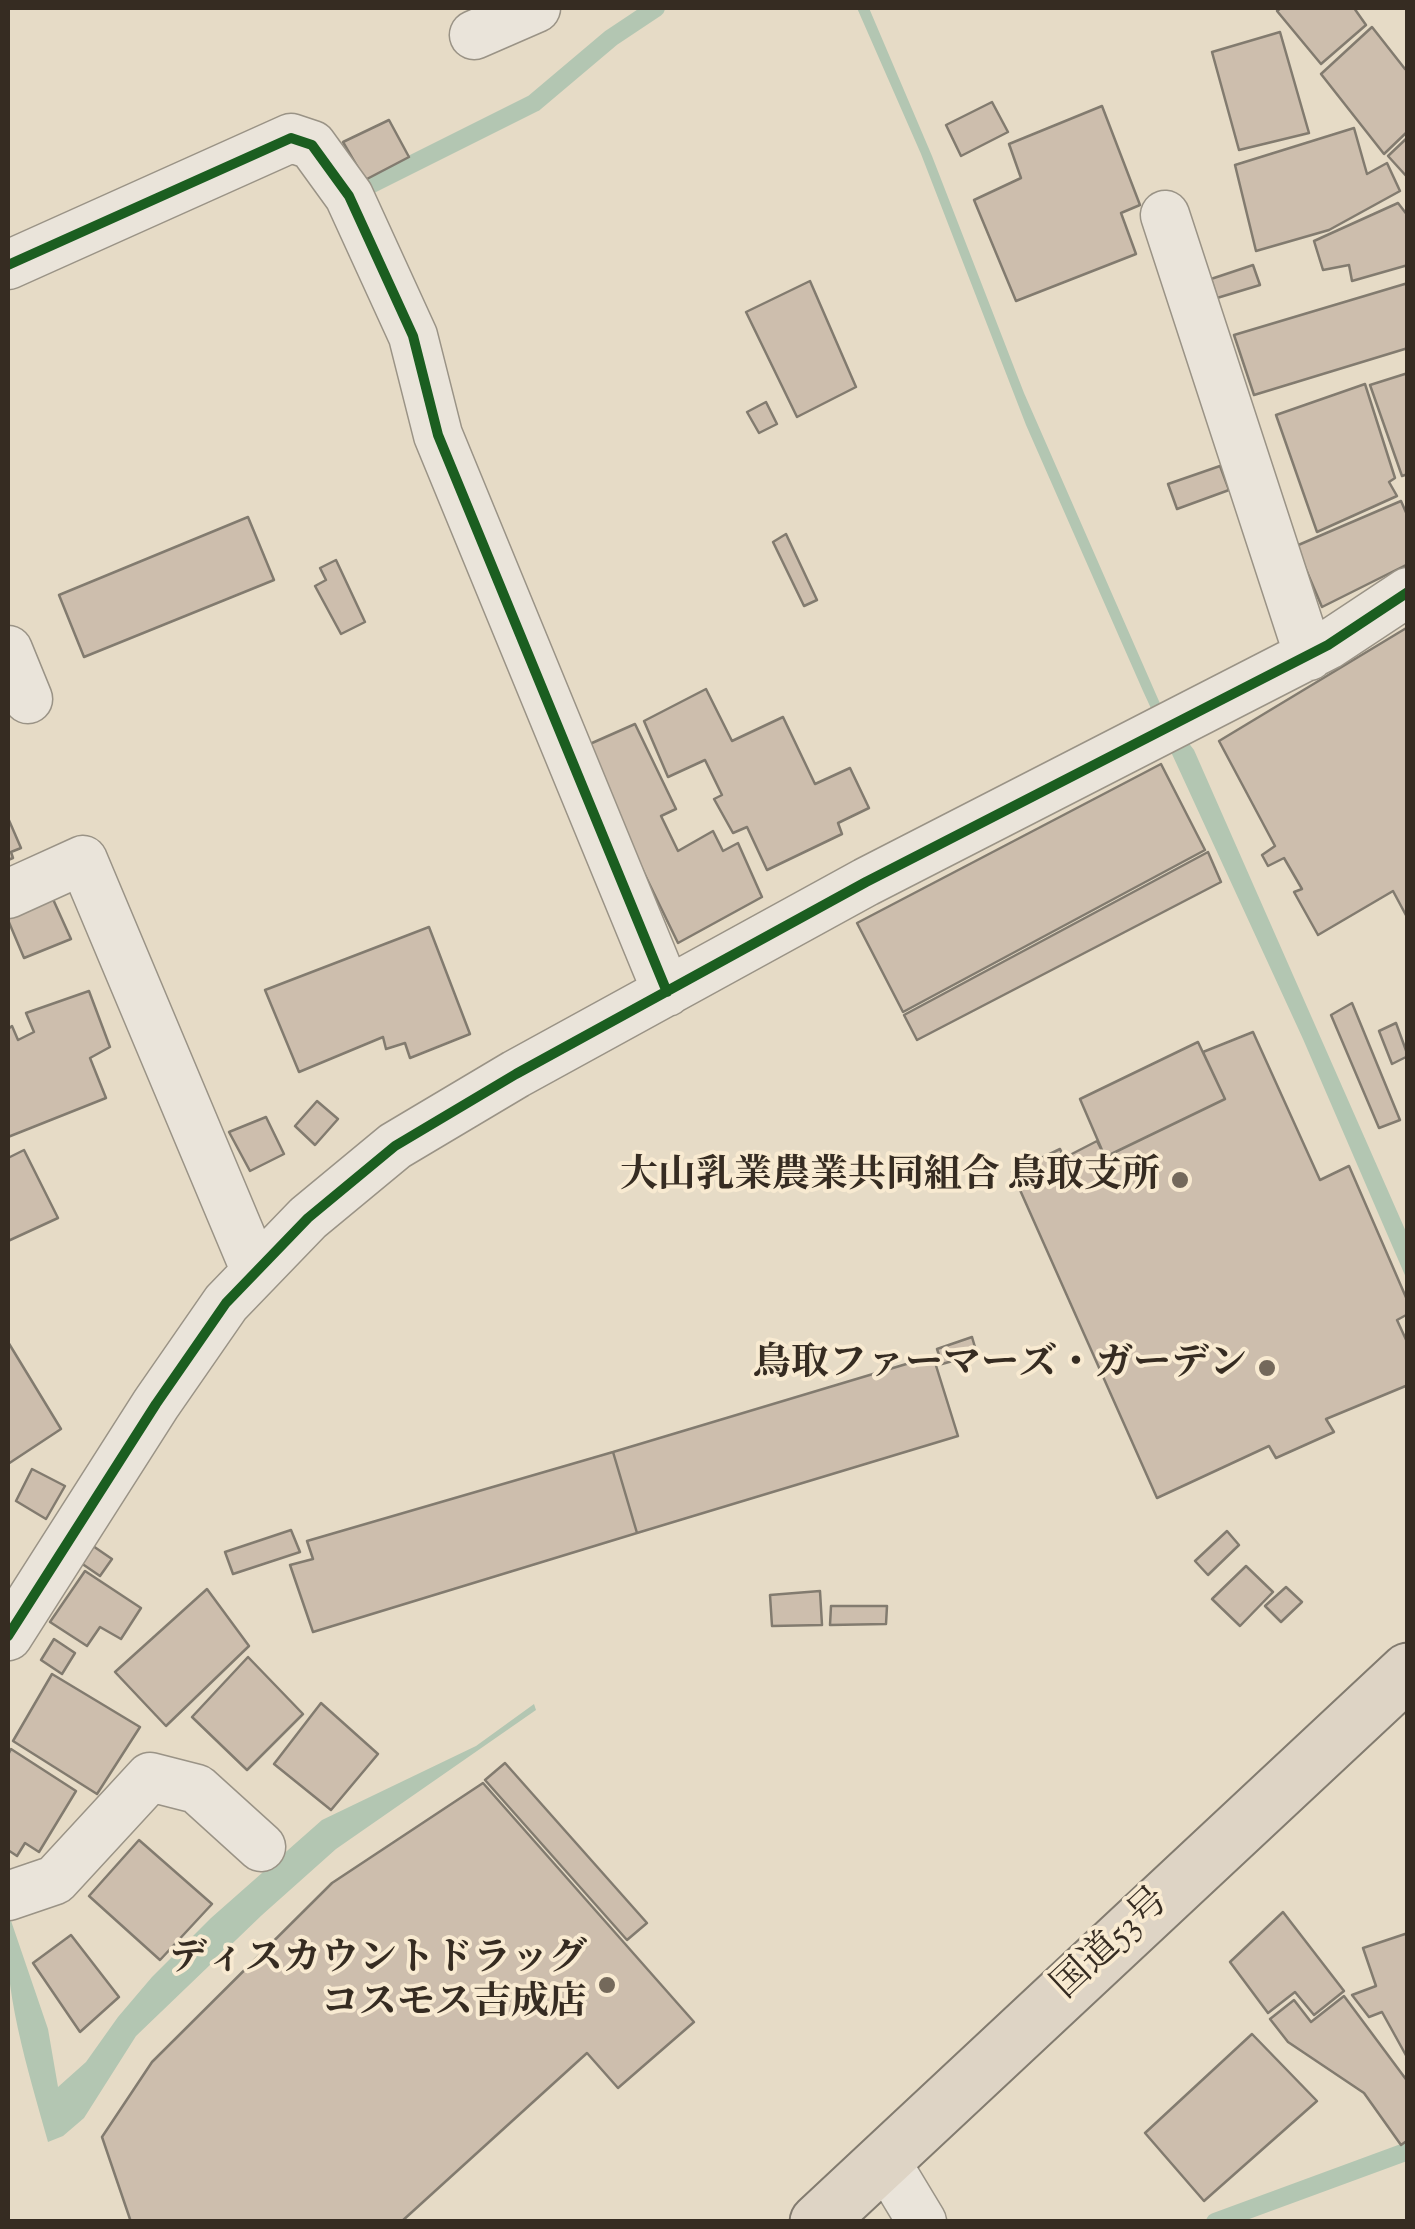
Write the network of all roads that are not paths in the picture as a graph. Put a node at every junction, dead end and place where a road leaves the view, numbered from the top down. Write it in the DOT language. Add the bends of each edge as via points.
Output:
graph roads {
  1 [pos="536,8"];
  2 [pos="474,36"];
  3 [pos="1165,215"];
  4 [pos="8,265"];
  5 [pos="1408,592"];
  6 [pos="8,650"];
  7 [pos="1309,656"];
  8 [pos="28,699"];
  9 [pos="8,894"];
  10 [pos="667,992"];
  11 [pos="256,1272"];
  12 [pos="8,1636"];
  13 [pos="1408,1671"];
  14 [pos="261,1847"];
  15 [pos="8,1896"];
  16 [pos="884,2159"];
  17 [pos="818,2222"];
  18 [pos="922,2222"];
  1 -- 2 [label="street"];
  3 -- 7 [label="street"];
  4 -- 10 [label="street" via="291,138 312,145 349,196 413,336 438,435"];
  5 -- 7 [label="street"];
  6 -- 8 [label="street"];
  7 -- 10 [label="street" via="866,882"];
  9 -- 11 [label="street" via="83,860"];
  10 -- 11 [label="street" via="396,1146 308,1218"];
  11 -- 12 [label="street" via="166,1389"];
  13 -- 16 [label="highway, 国道53号"];
  14 -- 15 [label="street" via="197,1790 150,1777 55,1880"];
  16 -- 17 [label="highway, 国道53号"];
  16 -- 18 [label="street"];
}
